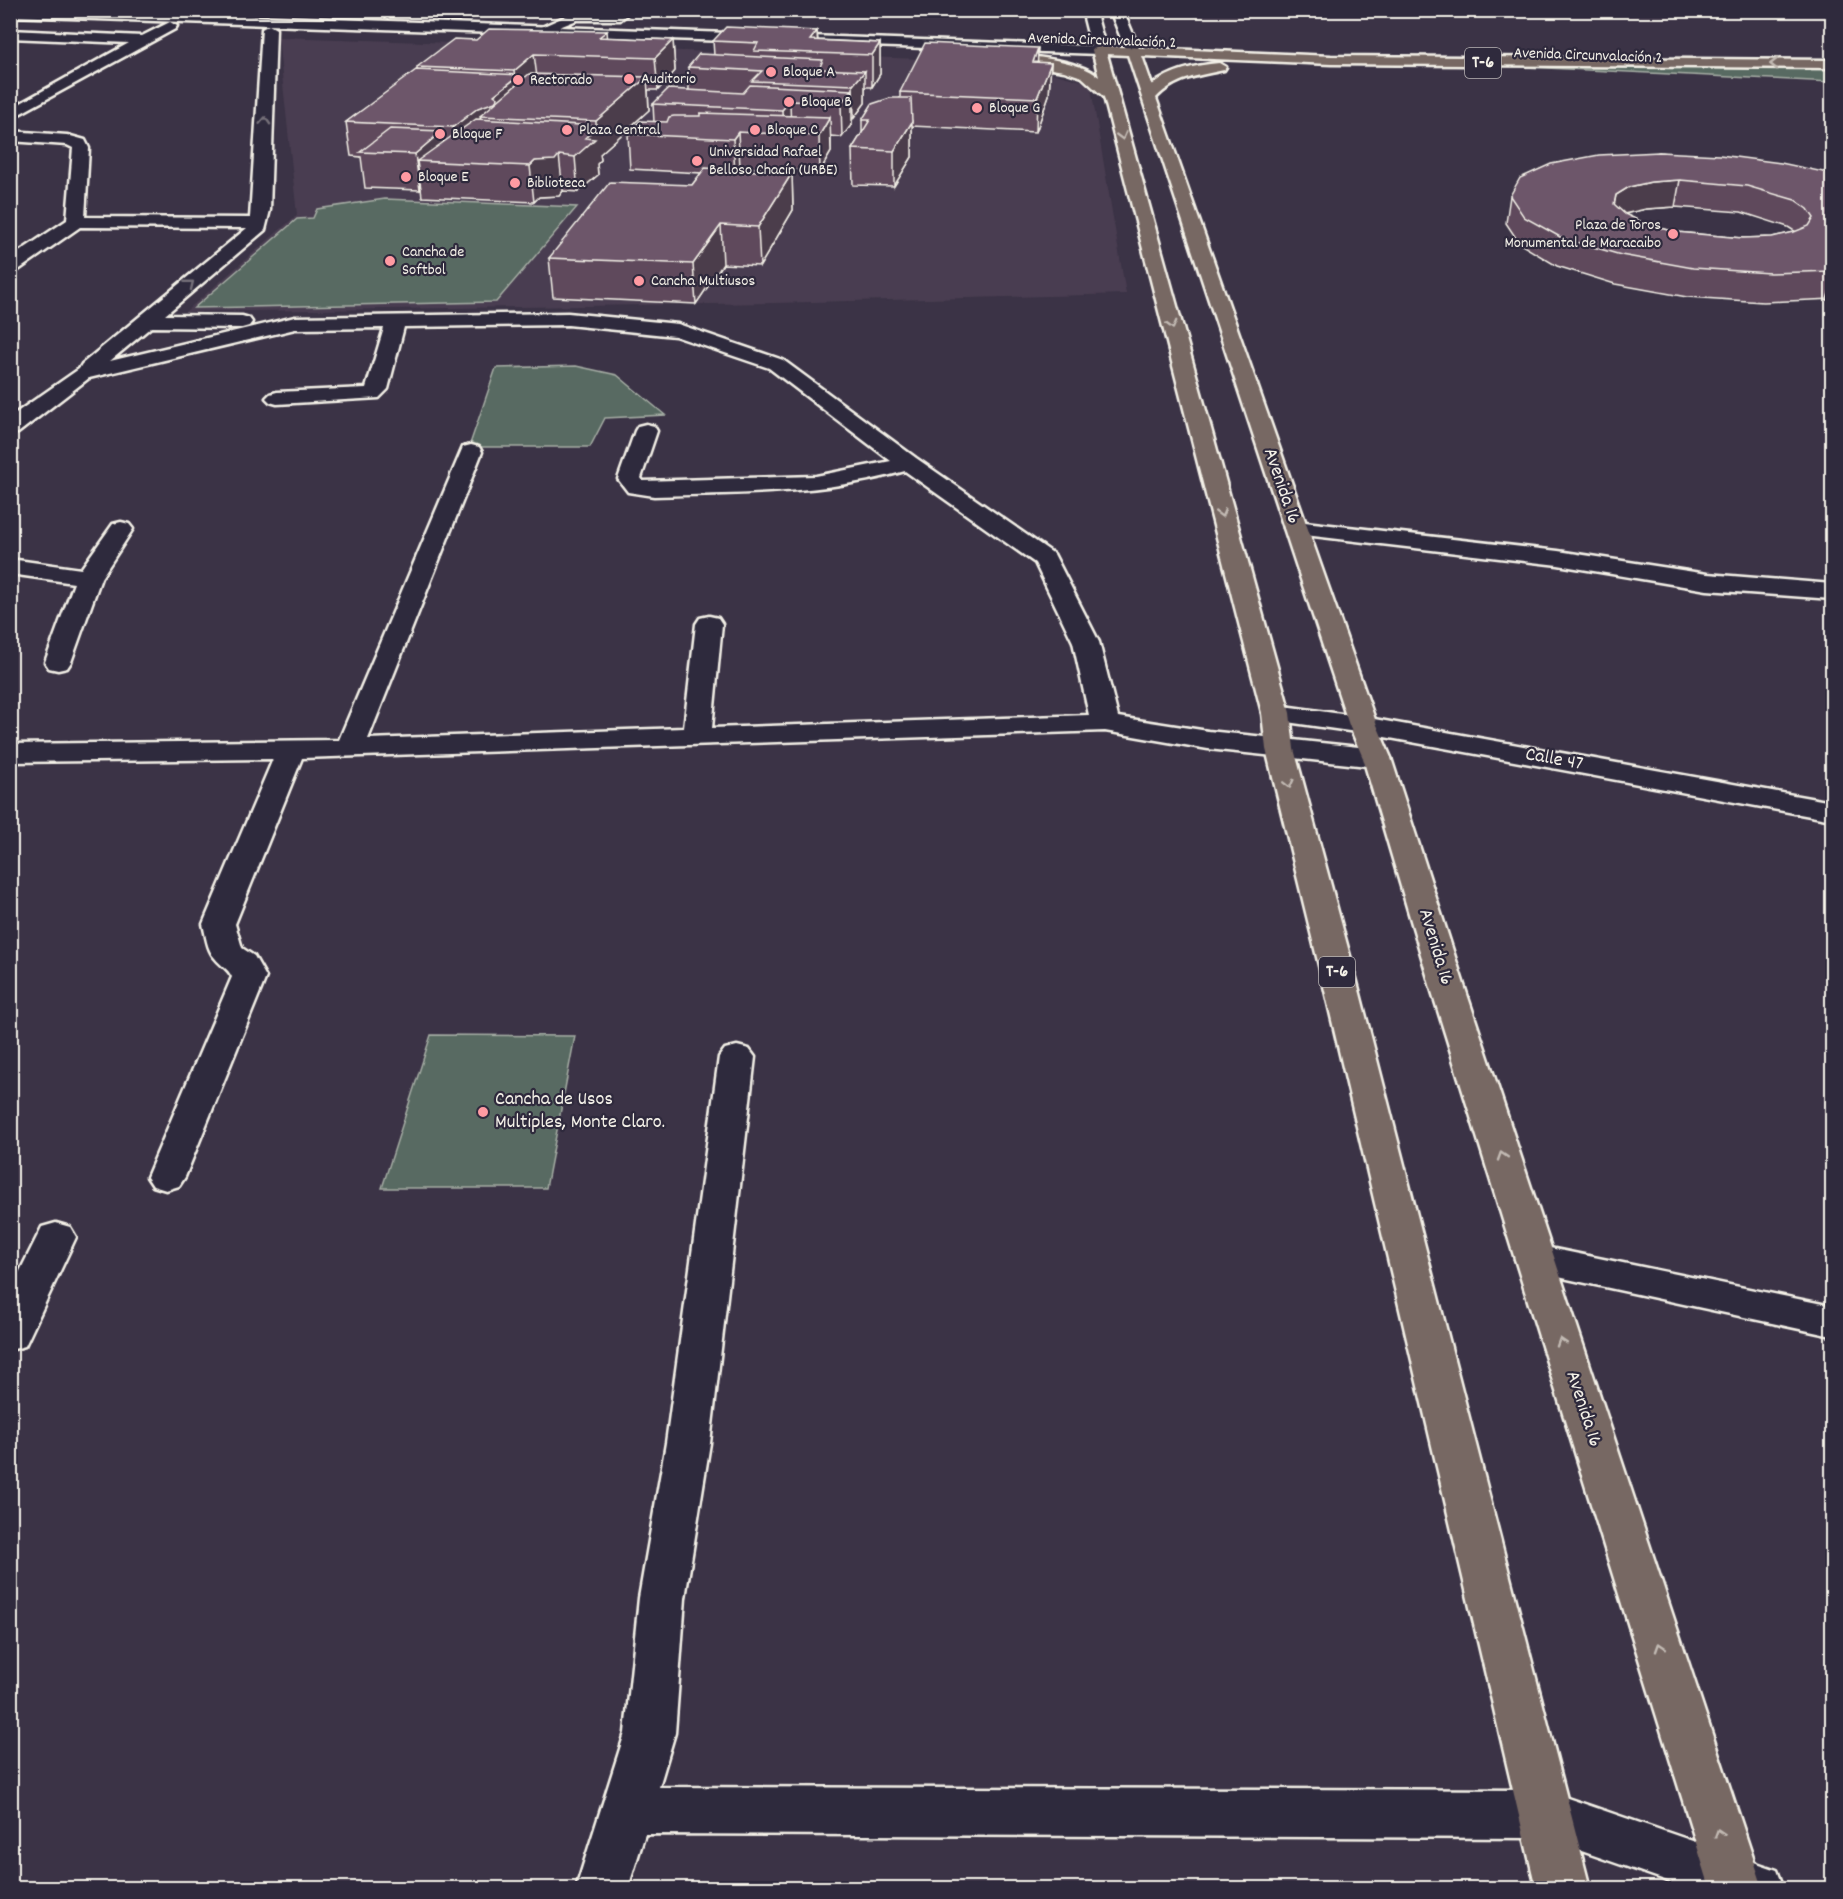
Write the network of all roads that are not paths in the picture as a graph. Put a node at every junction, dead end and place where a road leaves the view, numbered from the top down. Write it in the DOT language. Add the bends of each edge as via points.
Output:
graph roads {
  1 [pos="589,10"];
  2 [pos="626,10"];
  3 [pos="1088,10"];
  4 [pos="1116,10"];
  5 [pos="10,12"];
  6 [pos="575,16"];
  7 [pos="10,20"];
  8 [pos="170,26"];
  9 [pos="1122,26"];
  10 [pos="269,29"];
  11 [pos="542,30"];
  12 [pos="1082,32"];
  13 [pos="10,34"];
  14 [pos="146,40"];
  15 [pos="983,50"];
  16 [pos="1100,55"];
  17 [pos="1135,56"];
  18 [pos="1231,57"];
  19 [pos="1252,64"];
  20 [pos="1833,64"];
  21 [pos="1660,77"];
  22 [pos="1111,95"];
  23 [pos="1149,97"];
  24 [pos="10,114"];
  25 [pos="10,136"];
  26 [pos="76,222"];
  27 [pos="258,223"];
  28 [pos="10,267"];
  29 [pos="145,321"];
  30 [pos="396,321"];
  31 [pos="295,323"];
  32 [pos="82,374"];
  33 [pos="277,399"];
  34 [pos="10,428"];
  35 [pos="646,431"];
  36 [pos="471,452"];
  37 [pos="908,463"];
  38 [pos="1296,528"];
  39 [pos="121,529"];
  40 [pos="10,566"];
  41 [pos="88,578"];
  42 [pos="1833,592"];
  43 [pos="709,624"];
  44 [pos="58,662"];
  45 [pos="1276,713"];
  46 [pos="1105,723"];
  47 [pos="1363,725"];
  48 [pos="697,736"];
  49 [pos="350,748"];
  50 [pos="1280,749"];
  51 [pos="291,750"];
  52 [pos="10,753"];
  53 [pos="1377,758"];
  54 [pos="1833,811"];
  55 [pos="737,1057"];
  56 [pos="166,1177"];
  57 [pos="56,1237"];
  58 [pos="1535,1259"];
  59 [pos="1833,1321"];
  60 [pos="10,1335"];
  61 [pos="626,1810"];
  62 [pos="1544,1814"];
  63 [pos="1743,1886"];
  64 [pos="602,1888"];
  65 [pos="1563,1888"];
  1 -- 6 [label="street"];
  2 -- 6 [label="street" via="615,17"];
  3 -- 12 [label="street"];
  4 -- 9 [label="street, Avenida 16"];
  5 -- 11 [label="street, Avenida Circunvalación 2"];
  6 -- 11 [label="street"];
  7 -- 8 [label="street, Avenida Circunvalación 2"];
  8 -- 10 [label="street, Avenida Circunvalación 2"];
  8 -- 14 [label="street"];
  9 -- 17 [label="street, Avenida 16"];
  9 -- 18 [label="highway" via="1152,41"];
  10 -- 15 [label="street, Avenida Circunvalación 2"];
  27 -- 10 [label="street, one-way"];
  11 -- 15 [label="street, Avenida Circunvalación 2"];
  12 -- 15 [label="street"];
  12 -- 16 [label="street"];
  13 -- 14 [label="street"];
  14 -- 24 [label="street"];
  15 -- 16 [label="street, Avenida Circunvalación 2"];
  15 -- 22 [label="highway" via="1087,74"];
  16 -- 17 [label="highway, Avenida Circunvalación 2 / T-6"];
  16 -- 22 [label="highway, T-6"];
  17 -- 18 [label="highway, Avenida Circunvalación 2 / T-6"];
  17 -- 19 [label="highway, Avenida Circunvalación 2 / T-6"];
  17 -- 23 [label="highway, Avenida 16"];
  20 -- 18 [label="highway, Avenida Circunvalación 2 / T-6, one-way"];
  19 -- 21 [label="highway, Avenida Circunvalación 2 / T-6"];
  19 -- 23 [label="highway" via="1204,68 1180,75 1158,86"];
  22 -- 45 [label="highway, T-6, one-way"];
  23 -- 38 [label="highway, Avenida 16"];
  25 -- 26 [label="street" via="79,143"];
  26 -- 27 [label="street"];
  26 -- 28 [label="street"];
  29 -- 27 [label="street, one-way" via="256,230"];
  29 -- 31 [label="street"];
  29 -- 32 [label="street"];
  30 -- 31 [label="street"];
  30 -- 33 [label="street" via="372,394"];
  30 -- 37 [label="street" via="568,319 678,330 776,364"];
  31 -- 32 [label="street"];
  32 -- 34 [label="street"];
  35 -- 37 [label="street" via="629,479 636,487 816,483"];
  36 -- 49 [label="street"];
  37 -- 46 [label="street" via="1045,559 1086,642"];
  38 -- 42 [label="street" via="1558,558 1707,582"];
  38 -- 47 [label="highway, Avenida 16"];
  39 -- 41 [label="street"];
  40 -- 41 [label="street"];
  41 -- 44 [label="street"];
  43 -- 48 [label="street"];
  45 -- 47 [label="street, Calle 47"];
  45 -- 50 [label="highway, T-6"];
  46 -- 48 [label="street"];
  46 -- 50 [label="street"];
  47 -- 53 [label="highway, Avenida 16"];
  47 -- 54 [label="street, Calle 47"];
  48 -- 49 [label="street"];
  49 -- 51 [label="street"];
  50 -- 53 [label="street"];
  50 -- 62 [label="highway, T-6, one-way"];
  51 -- 52 [label="street"];
  51 -- 56 [label="street" via="219,924 227,952 242,963 249,976"];
  58 -- 53 [label="highway, Avenida 16, one-way"];
  55 -- 61 [label="street" via="688,1443 662,1598 650,1733"];
  57 -- 60 [label="street"];
  58 -- 59 [label="street"];
  63 -- 58 [label="highway, Avenida 16, one-way"];
  61 -- 62 [label="street"];
  61 -- 64 [label="street"];
  62 -- 63 [label="street"];
  62 -- 65 [label="highway, T-6"];
}
